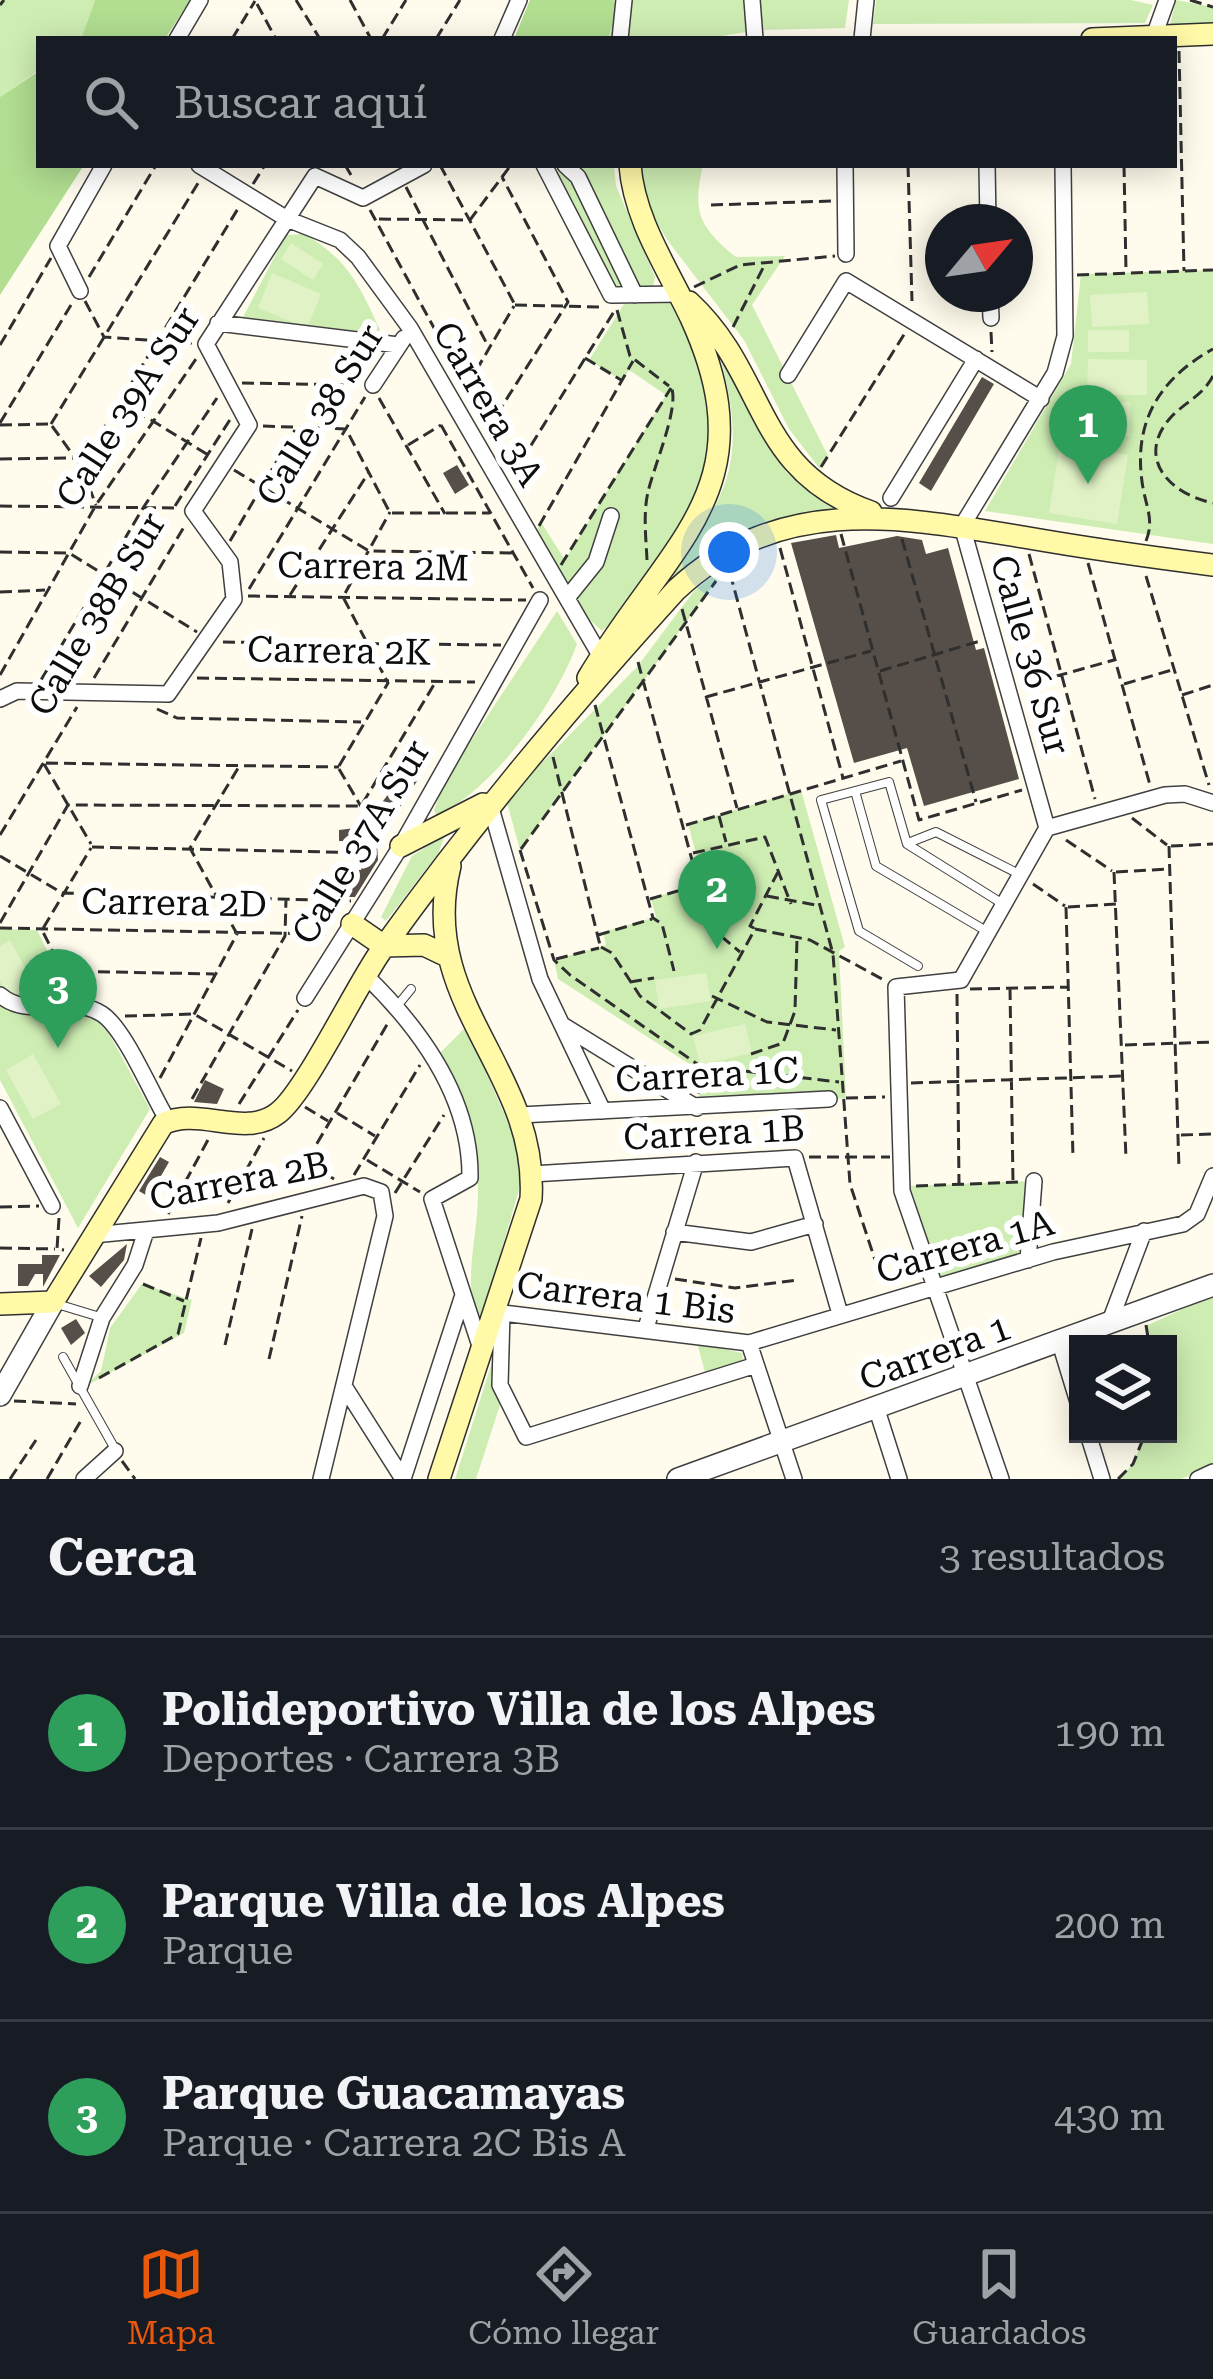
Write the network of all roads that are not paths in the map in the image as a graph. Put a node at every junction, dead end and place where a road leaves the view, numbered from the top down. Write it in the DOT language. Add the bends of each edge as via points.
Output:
graph roads {
  1 [pos="200,0"];
  2 [pos="519,0"];
  3 [pos="624,0"];
  4 [pos="752,0"];
  5 [pos="866,0"];
  6 [pos="1167,0"];
  7 [pos="1213,34"];
  8 [pos="179,36"];
  9 [pos="503,36"];
  10 [pos="620,36"];
  11 [pos="755,36"];
  12 [pos="862,36"];
  13 [pos="1170,36"];
  14 [pos="1177,37"];
  15 [pos="102,168"];
  16 [pos="205,168"];
  17 [pos="418,168"];
  18 [pos="546,168"];
  19 [pos="568,168"];
  20 [pos="631,168"];
  21 [pos="844,168"];
  22 [pos="987,168"];
  23 [pos="1063,168"];
  24 [pos="312,171"];
  25 [pos="988,204"];
  26 [pos="287,219"];
  27 [pos="846,254"];
  28 [pos="80,291"];
  29 [pos="685,291"];
  30 [pos="635,295"];
  31 [pos="991,312"];
  32 [pos="991,318"];
  33 [pos="218,323"];
  34 [pos="410,328"];
  35 [pos="398,345"];
  36 [pos="976,359"];
  37 [pos="788,375"];
  38 [pos="373,386"];
  39 [pos="1041,399"];
  40 [pos="249,425"];
  41 [pos="194,512"];
  42 [pos="889,512"];
  43 [pos="611,516"];
  44 [pos="962,526"];
  45 [pos="1213,565"];
  46 [pos="567,598"];
  47 [pos="540,600"];
  48 [pos="601,657"];
  49 [pos="3,696"];
  50 [pos="570,707"];
  51 [pos="855,791"];
  52 [pos="1213,800"];
  53 [pos="489,801"];
  54 [pos="1047,828"];
  55 [pos="907,844"];
  56 [pos="394,850"];
  57 [pos="454,852"];
  58 [pos="1019,874"];
  59 [pos="1003,904"];
  60 [pos="354,921"];
  61 [pos="988,932"];
  62 [pos="384,946"];
  63 [pos="446,956"];
  64 [pos="918,965"];
  65 [pos="365,975"];
  66 [pos="411,989"];
  67 [pos="305,998"];
  68 [pos="4,999"];
  69 [pos="397,1006"];
  70 [pos="562,1024"];
  71 [pos="837,1098"];
  72 [pos="0,1108"];
  73 [pos="699,1109"];
  74 [pos="603,1111"];
  75 [pos="520,1114"];
  76 [pos="177,1115"];
  77 [pos="696,1162"];
  78 [pos="532,1174"];
  79 [pos="1213,1176"];
  80 [pos="1034,1181"];
  81 [pos="52,1206"];
  82 [pos="815,1224"];
  83 [pos="153,1230"];
  84 [pos="1144,1231"];
  85 [pos="674,1232"];
  86 [pos="93,1235"];
  87 [pos="1028,1260"];
  88 [pos="1213,1285"];
  89 [pos="932,1286"];
  90 [pos="462,1298"];
  91 [pos="53,1302"];
  92 [pos="0,1304"];
  93 [pos="498,1313"];
  94 [pos="841,1314"];
  95 [pos="102,1318"];
  96 [pos="1109,1324"];
  97 [pos="646,1328"];
  98 [pos="749,1343"];
  99 [pos="1060,1343"];
  100 [pos="481,1349"];
  101 [pos="63,1357"];
  102 [pos="756,1365"];
  103 [pos="1069,1372"];
  104 [pos="968,1377"];
  105 [pos="344,1386"];
  106 [pos="80,1387"];
  107 [pos="0,1397"];
  108 [pos="877,1410"];
  109 [pos="782,1442"];
  110 [pos="1091,1443"];
  111 [pos="115,1450"];
  112 [pos="1213,1472"];
  113 [pos="686,1478"];
  114 [pos="84,1479"];
  115 [pos="321,1479"];
  116 [pos="403,1479"];
  117 [pos="439,1479"];
  118 [pos="794,1479"];
  119 [pos="899,1479"];
  120 [pos="1000,1479"];
  121 [pos="1102,1479"];
  122 [pos="1198,1479"];
  1 -- 8 [label="street"];
  2 -- 9 [label="street"];
  3 -- 10 [label="street"];
  4 -- 11 [label="street"];
  5 -- 12 [label="street"];
  6 -- 13 [label="street"];
  7 -- 14 [label="main road"];
  15 -- 28 [label="street" via="58,246"];
  16 -- 26 [label="street, Carrera 3A"];
  17 -- 24 [label="street" via="363,197"];
  18 -- 30 [label="street" via="614,302"];
  19 -- 30 [label="street"];
  20 -- 29 [label="main road" via="638,208"];
  21 -- 27 [label="street"];
  22 -- 25 [label="street"];
  23 -- 39 [label="street, Calle 36 Sur" via="1065,336"];
  24 -- 26 [label="street, Calle 39A Sur"];
  26 -- 33 [label="street, Calle 39A Sur"];
  26 -- 34 [label="street, Carrera 3A" via="340,240"];
  29 -- 30 [label="street"];
  29 -- 42 [label="main road" via="727,343 799,471 839,500"];
  29 -- 48 [label="main road" via="716,380 722,446 702,507"];
  31 -- 32 [label="street"];
  33 -- 35 [label="street"];
  33 -- 40 [label="street, Calle 39A Sur" via="206,344"];
  34 -- 35 [label="street, Calle 38 Sur"];
  34 -- 46 [label="street, Carrera 3A"];
  35 -- 38 [label="street, Calle 38 Sur"];
  36 -- 37 [label="street" via="846,281"];
  36 -- 39 [label="street"];
  36 -- 42 [label="street"];
  39 -- 44 [label="street, Calle 36 Sur"];
  40 -- 41 [label="street, Calle 38B Sur" via="214,458"];
  41 -- 49 [label="street, Carrera 2M" via="224,552 240,597 168,694"];
  42 -- 44 [label="main road"];
  42 -- 50 [label="main road" via="776,531 705,565"];
  43 -- 46 [label="street" via="596,562"];
  44 -- 45 [label="main road"];
  44 -- 54 [label="street, Calle 36 Sur"];
  46 -- 48 [label="street, Carrera 3A"];
  47 -- 56 [label="street, Calle 37A Sur"];
  48 -- 50 [label="main road"];
  50 -- 53 [label="main road"];
  51 -- 55 [label="lane" via="889,782"];
  51 -- 61 [label="lane" via="876,866"];
  51 -- 64 [label="lane" via="821,800 859,931"];
  52 -- 54 [label="street" via="1154,798"];
  53 -- 56 [label="main road"];
  53 -- 57 [label="main road, Calle 37A Sur"];
  53 -- 70 [label="street" via="529,949"];
  54 -- 58 [label="street"];
  55 -- 58 [label="lane" via="936,832"];
  55 -- 59 [label="lane"];
  56 -- 60 [label="street, Calle 37A Sur"];
  57 -- 62 [label="main road, Calle 37A Sur"];
  57 -- 63 [label="main road" via="441,903"];
  58 -- 59 [label="street"];
  59 -- 61 [label="street"];
  60 -- 62 [label="main road"];
  60 -- 67 [label="street, Calle 37A Sur"];
  61 -- 89 [label="street" via="957,986 896,987 901,1187"];
  62 -- 63 [label="main road" via="424,945"];
  62 -- 65 [label="main road, Calle 37A Sur"];
  63 -- 75 [label="main road"];
  65 -- 69 [label="street"];
  65 -- 76 [label="main road, Calle 37A Sur" via="283,1107 255,1123"];
  66 -- 69 [label="lane"];
  68 -- 76 [label="street" via="80,1006 105,1017 151,1093"];
  69 -- 90 [label="street" via="454,1098 469,1143 470,1178 432,1198"];
  70 -- 73 [label="street"];
  70 -- 74 [label="street"];
  71 -- 73 [label="street, Carrera 1C"];
  72 -- 81 [label="street"];
  73 -- 74 [label="street, Carrera 1C"];
  74 -- 75 [label="street, Carrera 1C"];
  75 -- 78 [label="main road"];
  76 -- 86 [label="main road" via="149,1140"];
  77 -- 78 [label="street, Carrera 1B"];
  77 -- 82 [label="street, Carrera 1B" via="795,1158"];
  77 -- 85 [label="street"];
  78 -- 93 [label="main road"];
  79 -- 84 [label="street, Carrera 1A" via="1198,1214"];
  80 -- 87 [label="street"];
  82 -- 85 [label="street" via="751,1242"];
  82 -- 94 [label="street"];
  83 -- 86 [label="street, Carrera 2B"];
  83 -- 95 [label="street"];
  83 -- 105 [label="street, Carrera 2B" via="379,1190 386,1204"];
  84 -- 87 [label="street, Carrera 1A"];
  84 -- 96 [label="street"];
  85 -- 97 [label="street"];
  86 -- 91 [label="main road"];
  87 -- 89 [label="street, Carrera 1A"];
  88 -- 96 [label="street, Carrera 1"];
  89 -- 94 [label="street, Carrera 1A"];
  89 -- 104 [label="street"];
  90 -- 100 [label="street"];
  90 -- 116 [label="street"];
  91 -- 92 [label="main road"];
  91 -- 95 [label="lane"];
  91 -- 107 [label="street"];
  93 -- 97 [label="street, Carrera 1 Bis"];
  93 -- 100 [label="main road"];
  93 -- 102 [label="street, Carrera 1 Bis" via="500,1384 526,1437"];
  94 -- 98 [label="street, Carrera 1A"];
  95 -- 106 [label="street"];
  96 -- 99 [label="street, Carrera 1"];
  97 -- 98 [label="street, Carrera 1 Bis"];
  98 -- 102 [label="street"];
  99 -- 103 [label="street"];
  99 -- 104 [label="street, Carrera 1"];
  100 -- 117 [label="main road"];
  101 -- 106 [label="lane"];
  102 -- 109 [label="street"];
  104 -- 108 [label="street, Carrera 1"];
  104 -- 120 [label="street"];
  105 -- 115 [label="street"];
  105 -- 116 [label="street"];
  106 -- 111 [label="lane"];
  108 -- 109 [label="street, Carrera 1"];
  108 -- 119 [label="street"];
  109 -- 113 [label="street, Carrera 1"];
  109 -- 118 [label="street"];
  110 -- 121 [label="street"];
  111 -- 114 [label="street"];
  112 -- 122 [label="street"];
}
